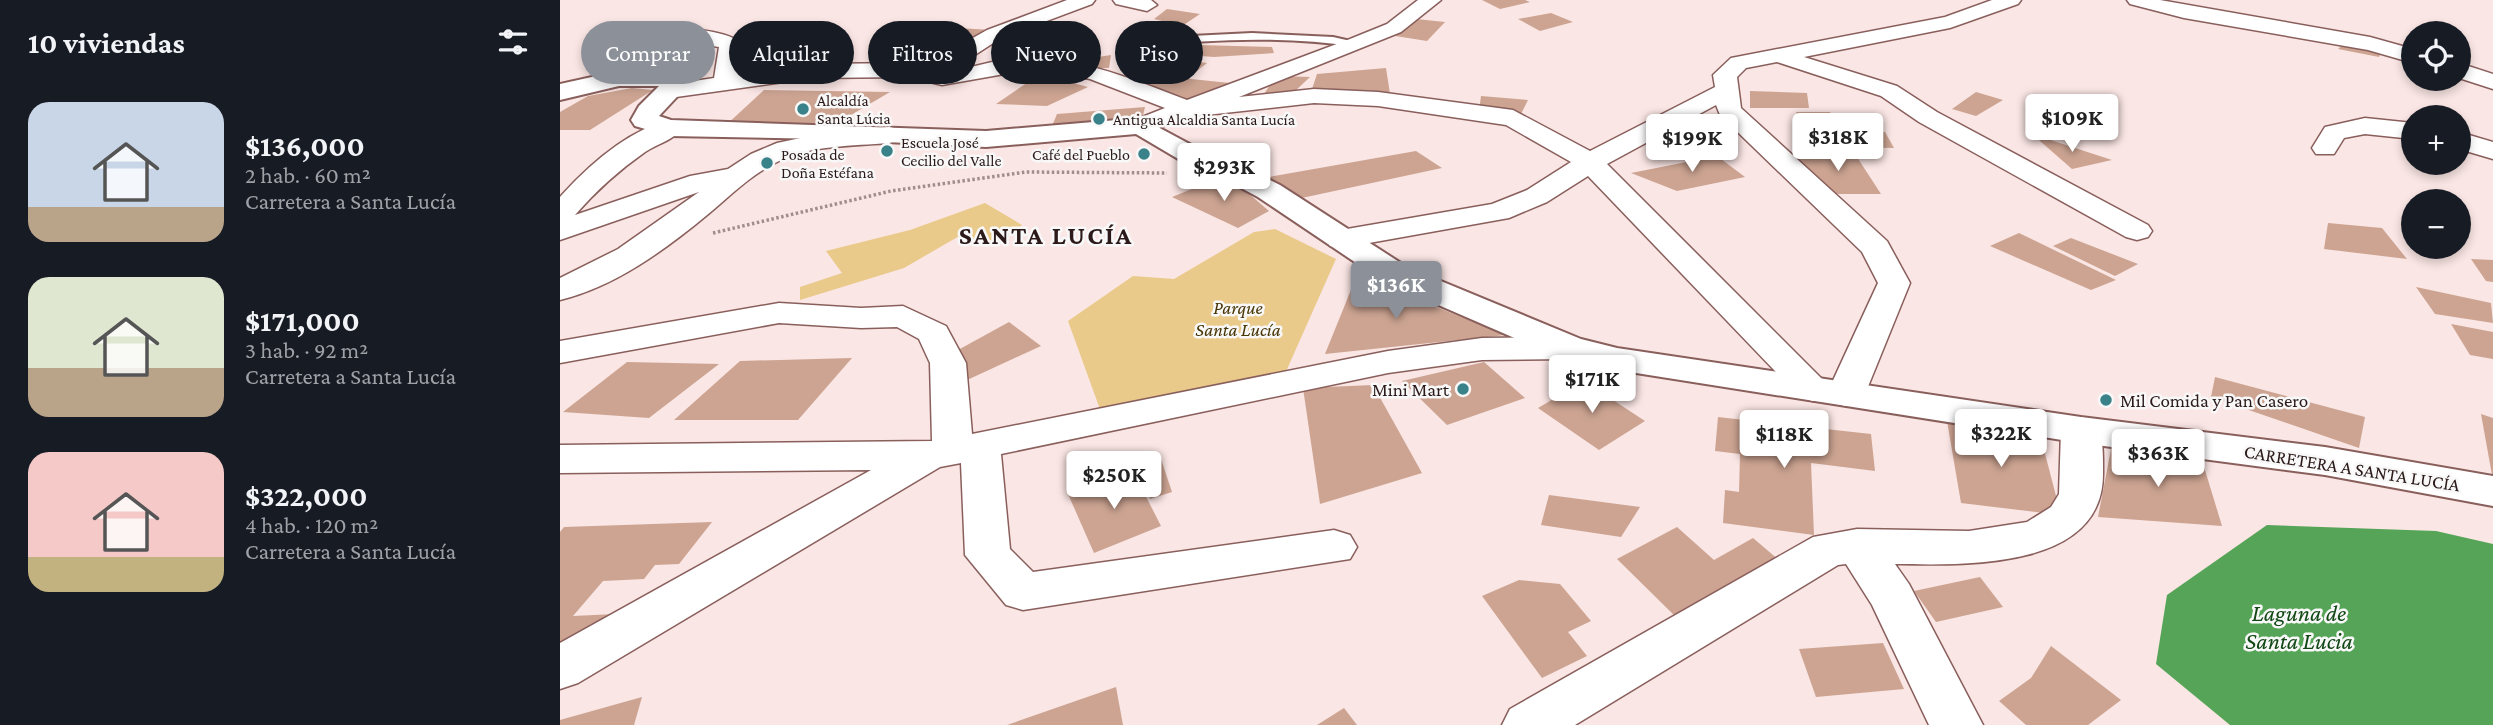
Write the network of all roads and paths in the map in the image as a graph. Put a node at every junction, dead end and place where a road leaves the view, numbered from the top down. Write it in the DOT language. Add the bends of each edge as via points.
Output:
graph roads {
  1 [pos="1085,0"];
  2 [pos="1123,0"];
  3 [pos="1431,0"];
  4 [pos="2011,0"];
  5 [pos="2137,0"];
  6 [pos="1147,5"];
  7 [pos="1203,38"];
  8 [pos="715,40"];
  9 [pos="977,44"];
  10 [pos="1358,44"];
  11 [pos="2401,53"];
  12 [pos="1774,55"];
  13 [pos="868,70"];
  14 [pos="977,72"];
  15 [pos="2471,74"];
  16 [pos="2493,82"];
  17 [pos="725,83"];
  18 [pos="669,91"];
  19 [pos="1725,91"];
  20 [pos="560,92"];
  21 [pos="1191,110"];
  22 [pos="1141,126"];
  23 [pos="669,128"];
  24 [pos="2401,130"];
  25 [pos="897,135"];
  26 [pos="2471,144"];
  27 [pos="2325,148"];
  28 [pos="2493,151"];
  29 [pos="1590,162"];
  30 [pos="1171,173"];
  31 [pos="730,177"];
  32 [pos="560,215"];
  33 [pos="560,231"];
  34 [pos="2137,231"];
  35 [pos="702,236"];
  36 [pos="1341,239"];
  37 [pos="560,290"];
  38 [pos="1569,348"];
  39 [pos="560,352"];
  40 [pos="1830,391"];
  41 [pos="2081,430"];
  42 [pos="953,451"];
  43 [pos="560,460"];
  44 [pos="2493,491"];
  45 [pos="1857,545"];
  46 [pos="1334,547"];
  47 [pos="560,668"];
  48 [pos="1529,725"];
  49 [pos="1956,725"];
  1 -- 9 [label="street"];
  2 -- 6 [label="street"];
  3 -- 10 [label="street" via="1394,28"];
  4 -- 12 [label="street" via="1950,22"];
  5 -- 11 [label="street"];
  7 -- 10 [label="lane" via="1317,38"];
  8 -- 17 [label="street" via="730,44"];
  10 -- 21 [label="street"];
  12 -- 19 [label="street" via="1739,63 1725,75"];
  12 -- 34 [label="street" via="1889,91"];
  13 -- 17 [label="street" via="812,71"];
  14 -- 21 [label="street" via="1010,66 1060,66 1097,74"];
  15 -- 16 [label="street"];
  17 -- 18 [label="street"];
  18 -- 20 [label="street" via="677,84 665,78 637,78"];
  18 -- 23 [label="street" via="644,120"];
  19 -- 29 [label="street"];
  19 -- 40 [label="street" via="1730,110 1876,248 1894,283"];
  21 -- 22 [label="street"];
  21 -- 29 [label="street" via="1314,96 1378,99 1513,118"];
  22 -- 25 [label="street" via="986,139"];
  22 -- 36 [label="street, CARRETERA A SANTA LUCÍA" via="1217,170 1269,191"];
  23 -- 25 [label="street"];
  23 -- 32 [label="street" via="592,178"];
  24 -- 27 [label="street" via="2365,126 2334,132"];
  25 -- 31 [label="street" via="798,145"];
  26 -- 28 [label="street"];
  29 -- 36 [label="street" via="1537,196 1499,212"];
  29 -- 40 [label="street"];
  30 -- 35 [label="path" via="1026,172 891,191"];
  31 -- 33 [label="street" via="700,182"];
  31 -- 37 [label="street" via="696,209 638,251"];
  36 -- 38 [label="street, CARRETERA A SANTA LUCÍA" via="1395,274"];
  38 -- 40 [label="street, CARRETERA A SANTA LUCÍA"];
  38 -- 42 [label="street" via="1482,349 1388,362"];
  39 -- 42 [label="street" via="779,313 903,316 934,333 948,363"];
  40 -- 41 [label="street, CARRETERA A SANTA LUCÍA"];
  41 -- 44 [label="street, CARRETERA A SANTA LUCÍA" via="2325,461"];
  41 -- 45 [label="street" via="2080,495 2066,519 2041,536 2007,545"];
  42 -- 43 [label="street"];
  42 -- 46 [label="street" via="988,555 1023,592"];
  42 -- 47 [label="street"];
  45 -- 48 [label="street" via="1829,549 1810,558"];
  45 -- 49 [label="street" via="1892,597"];
}
